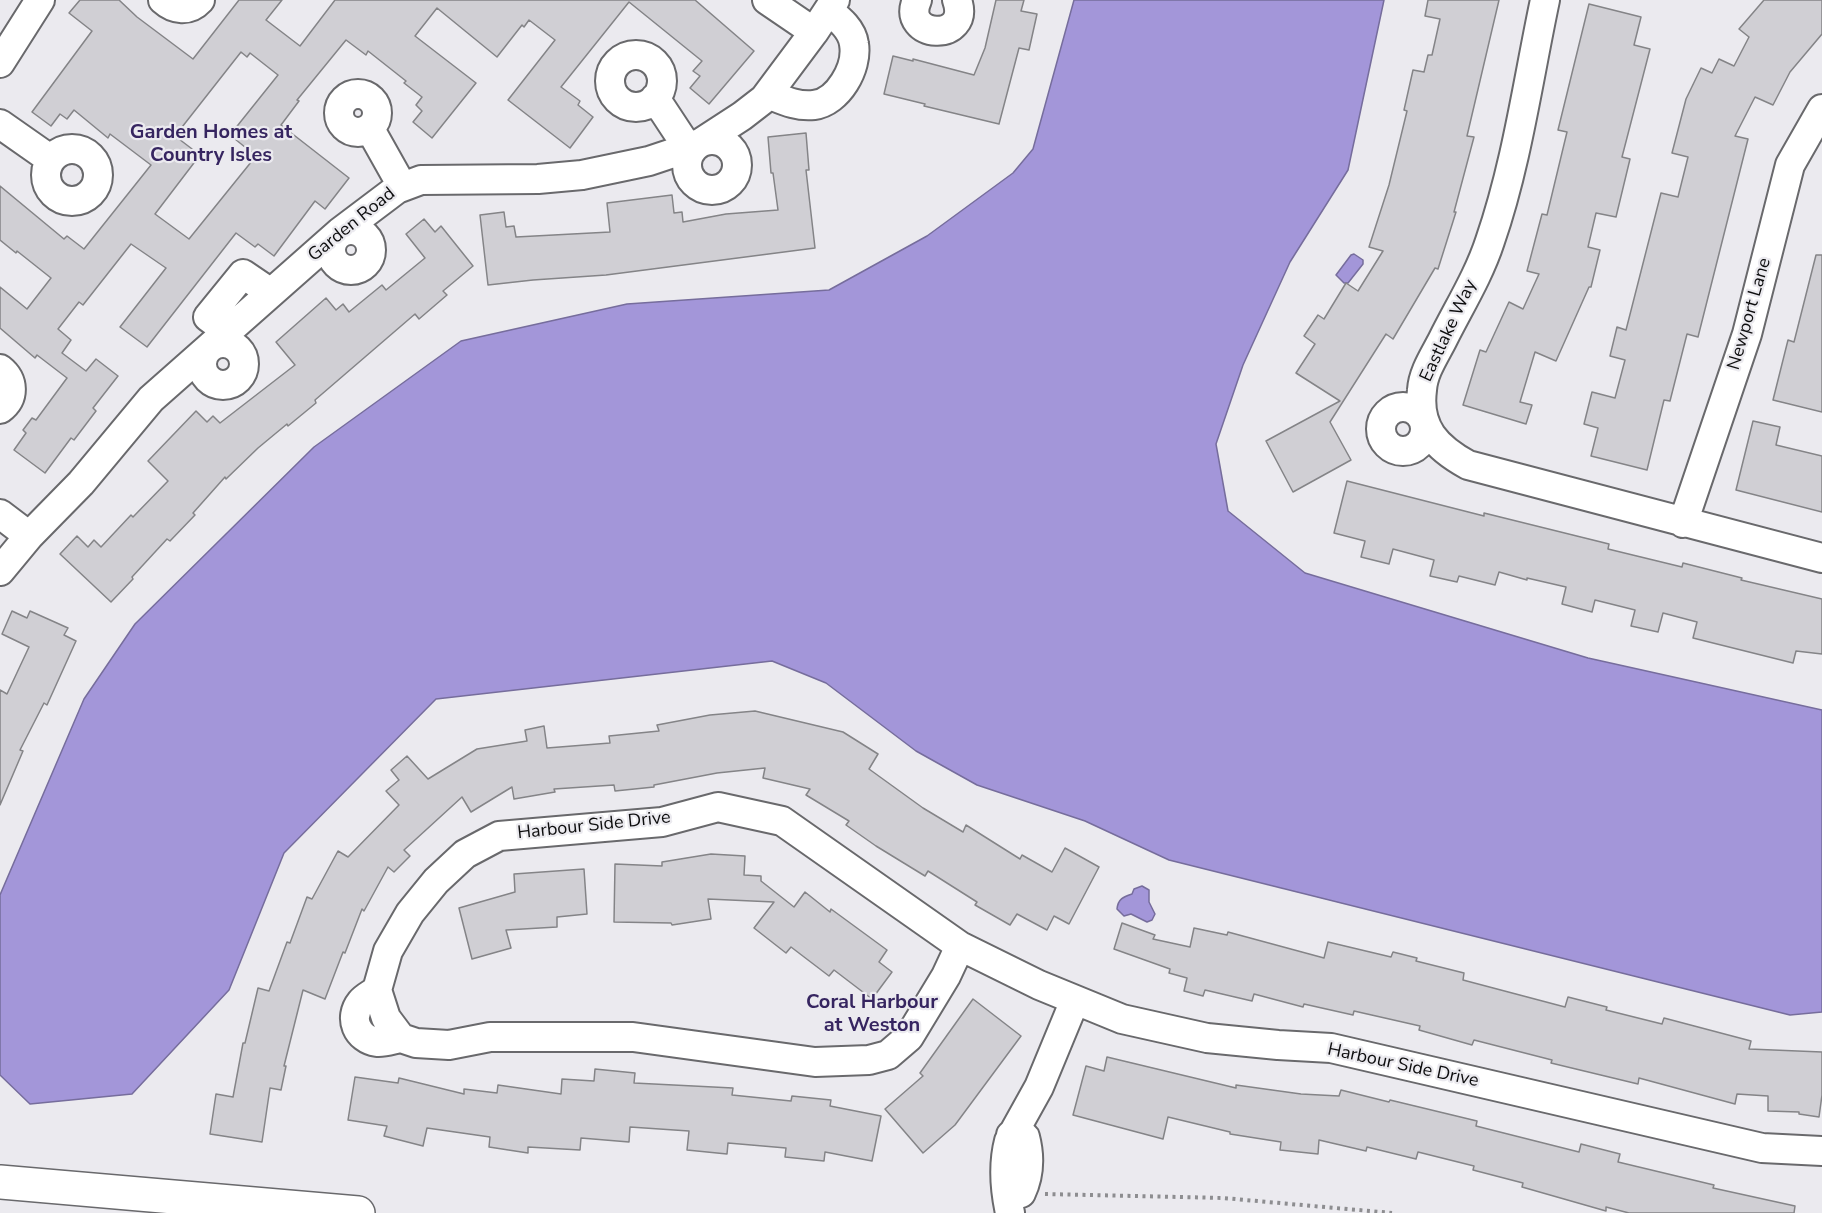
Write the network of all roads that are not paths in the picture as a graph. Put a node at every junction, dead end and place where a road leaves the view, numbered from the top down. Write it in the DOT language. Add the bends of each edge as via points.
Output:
graph roads {
  1 [pos="40,0"];
  2 [pos="163,0"];
  3 [pos="200,0"];
  4 [pos="767,0"];
  5 [pos="957,0"];
  6 [pos="1545,0"];
  7 [pos="911,1"];
  8 [pos="826,14"];
  9 [pos="0,63"];
  10 [pos="768,94"];
  11 [pos="655,98"];
  12 [pos="1822,109"];
  13 [pos="0,124"];
  14 [pos="370,129"];
  15 [pos="695,145"];
  16 [pos="50,159"];
  17 [pos="402,186"];
  18 [pos="0,369"];
  19 [pos="0,409"];
  20 [pos="0,514"];
  21 [pos="1683,523"];
  22 [pos="30,536"];
  23 [pos="1822,558"];
  24 [pos="0,571"];
  25 [pos="960,946"];
  26 [pos="1075,1000"];
  27 [pos="1822,1151"];
  28 [pos="0,1182"];
  29 [pos="1016,1206"];
  30 [pos="276,1211"];
  31 [pos="358,1213"];
  1 -- 9 [label="street"];
  2 -- 3 [label="street" via="180,9"];
  4 -- 8 [label="street"];
  5 -- 7 [label="street" via="955,23 940,32 923,27"];
  6 -- 21 [label="street, Eastlake Way" via="1507,186 1490,243 1424,379 1421,408 1426,427 1449,455 1468,465"];
  8 -- 10 [label="street, Garden Road"];
  8 -- 10 [label="street" via="847,27 855,44 851,66 839,90 825,102 801,106"];
  10 -- 15 [label="street, Garden Road" via="742,116"];
  11 -- 15 [label="street"];
  12 -- 21 [label="street, Newport Lane" via="1790,165 1747,334"];
  13 -- 16 [label="street"];
  14 -- 17 [label="street"];
  15 -- 17 [label="street, Garden Road" via="649,161 582,175 421,180"];
  17 -- 22 [label="street, Garden Road" via="340,232 151,399 81,483"];
  18 -- 19 [label="street" via="8,377 11,392"];
  20 -- 22 [label="street"];
  21 -- 23 [label="street, Eastlake Way"];
  22 -- 24 [label="street, Garden Road"];
  25 -- 25 [label="street, Harbour Side Drive" via="909,1037 888,1055 869,1060 815,1062 633,1037 490,1037 449,1045 416,1043 401,1038 386,1018 377,990 388,951 410,913 465,854 499,836 662,822 718,807 782,821"];
  25 -- 26 [label="street, Harbour Side Drive"];
  26 -- 27 [label="street, Harbour Side Drive" via="1122,1019 1207,1038 1331,1048 1762,1148"];
  26 -- 29 [label="street" via="1018,1136 1006,1151 1006,1193"];
  28 -- 30 [label="main road"];
  30 -- 31 [label="main road"];
}
